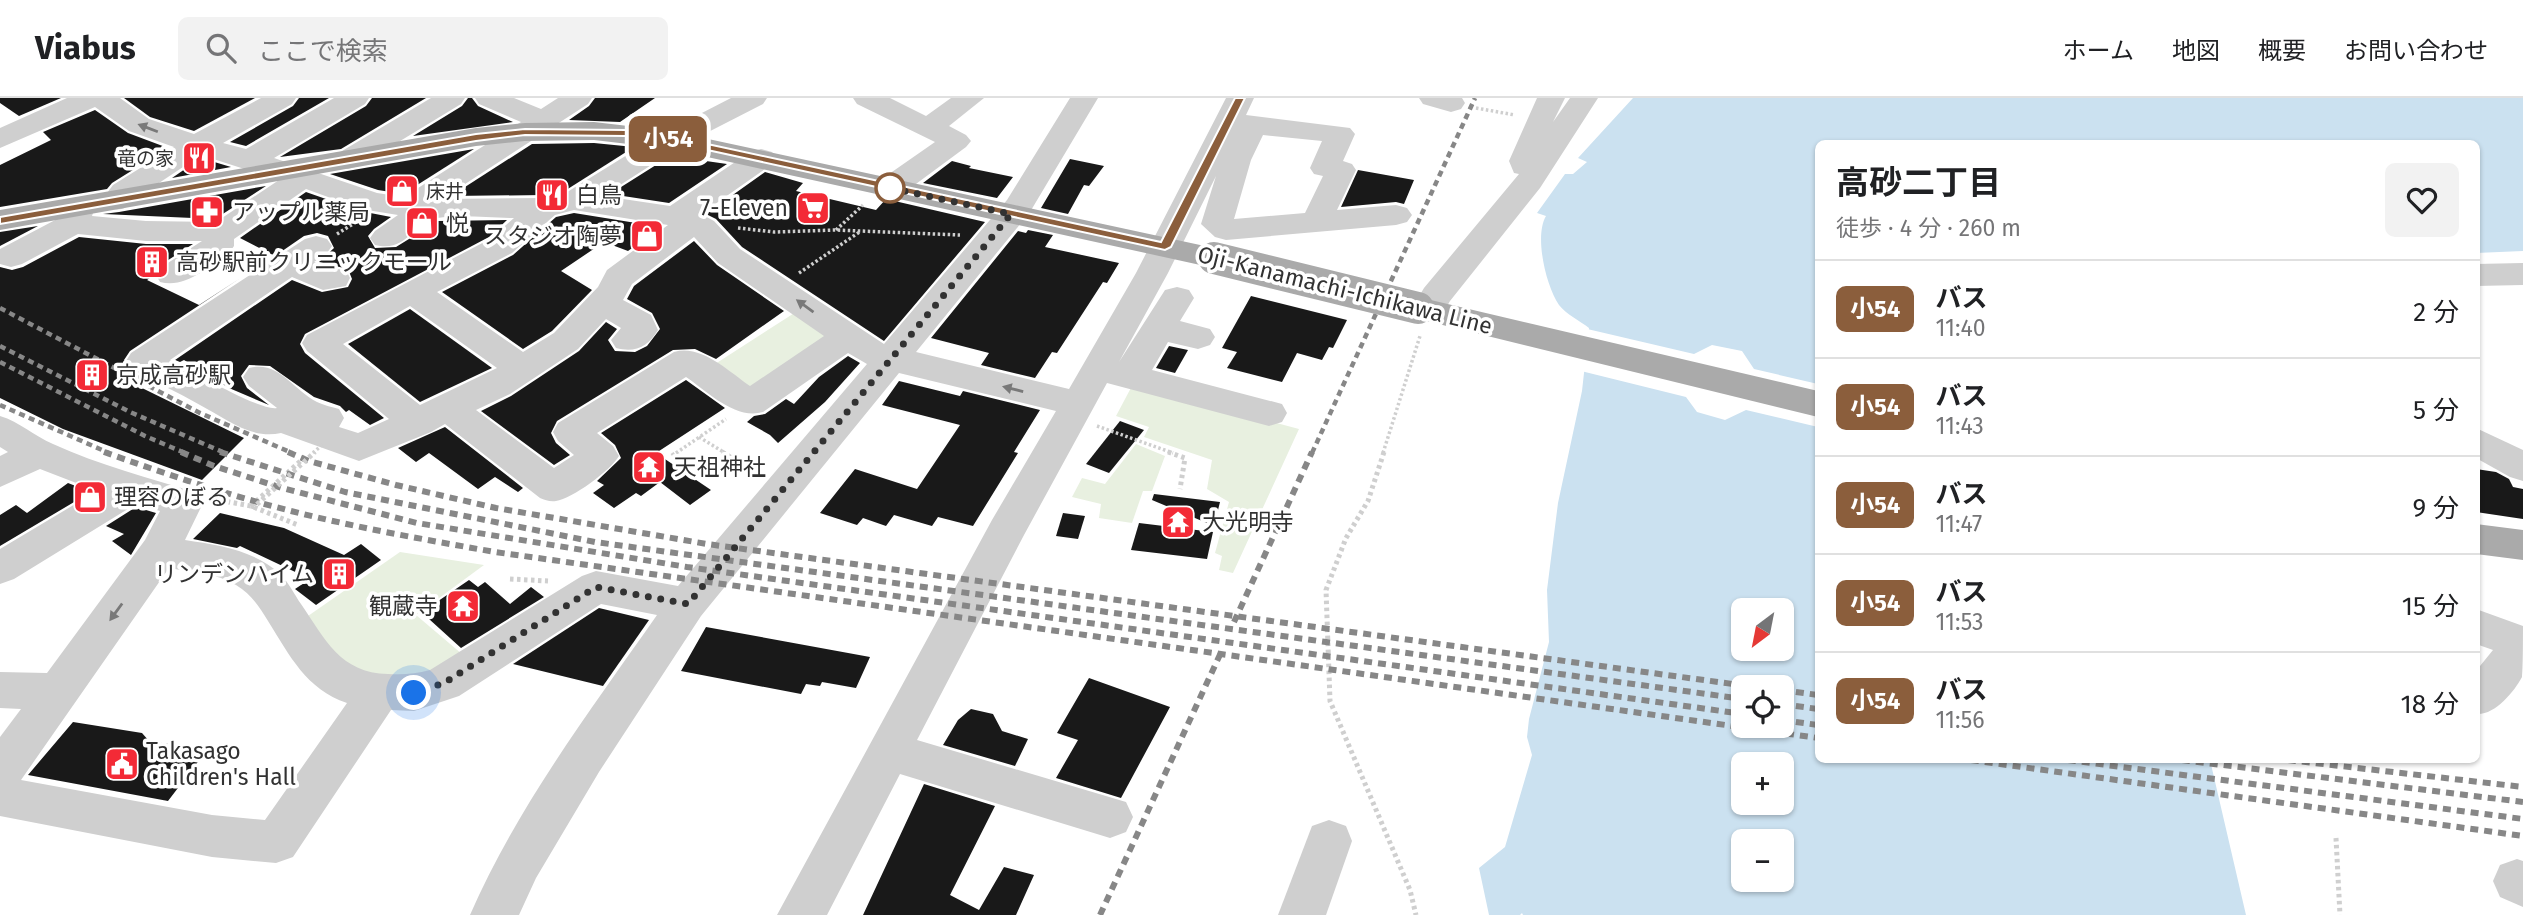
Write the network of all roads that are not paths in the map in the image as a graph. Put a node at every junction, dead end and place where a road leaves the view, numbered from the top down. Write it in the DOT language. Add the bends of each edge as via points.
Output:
graph roads {
  1 [pos="91,98"];
  2 [pos="102,98"];
  3 [pos="282,98"];
  4 [pos="355,98"];
  5 [pos="451,98"];
  6 [pos="489,98"];
  7 [pos="578,98"];
  8 [pos="753,98"];
  9 [pos="867,98"];
  10 [pos="970,98"];
  11 [pos="1084,98"];
  12 [pos="1584,98"];
  13 [pos="1546,107"];
  14 [pos="1239,115"];
  15 [pos="534,126"];
  16 [pos="928,128"];
  17 [pos="0,139"];
  18 [pos="671,140"];
  19 [pos="197,145"];
  20 [pos="761,158"];
  21 [pos="249,160"];
  22 [pos="348,160"];
  23 [pos="292,175"];
  24 [pos="1528,182"];
  25 [pos="887,187"];
  26 [pos="117,201"];
  27 [pos="559,204"];
  28 [pos="406,207"];
  29 [pos="1011,214"];
  30 [pos="76,215"];
  31 [pos="1396,215"];
  32 [pos="0,220"];
  33 [pos="691,222"];
  34 [pos="1317,222"];
  35 [pos="218,235"];
  36 [pos="386,238"];
  37 [pos="1165,247"];
  38 [pos="11,257"];
  39 [pos="2523,274"];
  40 [pos="172,275"];
  41 [pos="2480,275"];
  42 [pos="334,278"];
  43 [pos="413,292"];
  44 [pos="1178,298"];
  45 [pos="602,303"];
  46 [pos="1429,315"];
  47 [pos="1159,328"];
  48 [pos="847,337"];
  49 [pos="1198,337"];
  50 [pos="628,340"];
  51 [pos="890,359"];
  52 [pos="523,369"];
  53 [pos="1114,373"];
  54 [pos="261,377"];
  55 [pos="1815,403"];
  56 [pos="1269,413"];
  57 [pos="1088,415"];
  58 [pos="434,416"];
  59 [pos="0,429"];
  60 [pos="373,442"];
  61 [pos="2480,443"];
  62 [pos="38,453"];
  63 [pos="2523,467"];
  64 [pos="0,473"];
  65 [pos="131,489"];
  66 [pos="2480,540"];
  67 [pos="2523,545"];
  68 [pos="157,554"];
  69 [pos="0,568"];
  70 [pos="688,604"];
  71 [pos="2480,628"];
  72 [pos="2523,645"];
  73 [pos="0,690"];
  74 [pos="58,692"];
  75 [pos="380,692"];
  76 [pos="2480,697"];
  77 [pos="889,751"];
  78 [pos="0,773"];
  79 [pos="0,796"];
  80 [pos="1110,817"];
  81 [pos="1329,841"];
  82 [pos="494,915"];
  83 [pos="801,915"];
  84 [pos="1302,915"];
  1 -- 17 [label="street"];
  19 -- 2 [label="street, one-way" via="139,125"];
  3 -- 19 [label="street"];
  4 -- 21 [label="street"];
  5 -- 22 [label="street"];
  6 -- 15 [label="street"];
  7 -- 15 [label="street"];
  8 -- 18 [label="street"];
  9 -- 16 [label="street"];
  10 -- 16 [label="street"];
  11 -- 29 [label="street"];
  12 -- 24 [label="street"];
  13 -- 24 [label="street" via="1524,162"];
  14 -- 34 [label="street" via="1340,134 1325,168 1341,170"];
  14 -- 34 [label="street" via="1236,160 1217,224 1226,230"];
  14 -- 37 [label="street"];
  15 -- 18 [label="main road, Oji-Kanamachi-Ichikawa Line"];
  15 -- 22 [label="main road, Oji-Kanamachi-Ichikawa Line"];
  15 -- 28 [label="street"];
  16 -- 25 [label="street" via="956,141"];
  18 -- 20 [label="main road, Oji-Kanamachi-Ichikawa Line"];
  18 -- 27 [label="street"];
  19 -- 21 [label="street"];
  19 -- 26 [label="street"];
  20 -- 25 [label="main road, Oji-Kanamachi-Ichikawa Line"];
  20 -- 33 [label="street"];
  21 -- 23 [label="street"];
  22 -- 23 [label="main road, Oji-Kanamachi-Ichikawa Line"];
  23 -- 26 [label="main road, Oji-Kanamachi-Ichikawa Line"];
  23 -- 28 [label="street"];
  23 -- 35 [label="street"];
  24 -- 46 [label="street" via="1436,296"];
  25 -- 29 [label="main road, Oji-Kanamachi-Ichikawa Line"];
  26 -- 30 [label="main road, Oji-Kanamachi-Ichikawa Line"];
  27 -- 28 [label="street"];
  27 -- 33 [label="street"];
  27 -- 43 [label="street" via="501,246"];
  28 -- 36 [label="street"];
  29 -- 37 [label="main road, Oji-Kanamachi-Ichikawa Line"];
  29 -- 51 [label="street"];
  30 -- 32 [label="main road, Oji-Kanamachi-Ichikawa Line"];
  30 -- 35 [label="street" via="146,231 213,231"];
  30 -- 38 [label="street"];
  31 -- 34 [label="street"];
  33 -- 45 [label="street" via="619,278"];
  48 -- 33 [label="street, one-way" via="729,256"];
  35 -- 40 [label="street" via="218,246"];
  37 -- 46 [label="main road, Oji-Kanamachi-Ichikawa Line, bridge"];
  37 -- 53 [label="street"];
  39 -- 41 [label="street"];
  42 -- 60 [label="street" via="323,279 304,255 143,361 239,413 269,423 283,420 359,448"];
  43 -- 52 [label="street"];
  43 -- 58 [label="street" via="320,343"];
  44 -- 47 [label="street"];
  45 -- 50 [label="street" via="639,323 641,330"];
  45 -- 52 [label="street" via="566,341"];
  46 -- 55 [label="main road, Oji-Kanamachi-Ichikawa Line"];
  47 -- 49 [label="street"];
  47 -- 53 [label="street"];
  48 -- 51 [label="street"];
  48 -- 58 [label="street" via="750,403 686,360 571,432 600,456 553,488"];
  57 -- 51 [label="street, one-way"];
  51 -- 70 [label="street"];
  52 -- 58 [label="street"];
  53 -- 56 [label="street"];
  53 -- 57 [label="street"];
  54 -- 60 [label="street" via="304,411"];
  57 -- 77 [label="street" via="1006,531"];
  58 -- 60 [label="street"];
  59 -- 62 [label="street"];
  61 -- 63 [label="street"];
  62 -- 64 [label="street"];
  62 -- 65 [label="street"];
  65 -- 68 [label="street" via="193,500 184,503"];
  65 -- 69 [label="street"];
  66 -- 67 [label="main road"];
  68 -- 74 [label="street, one-way"];
  68 -- 75 [label="street" via="223,561 251,574 267,586 313,656 333,677 352,687"];
  70 -- 75 [label="street" via="596,587 444,683 414,693"];
  70 -- 82 [label="street" via="583,758 519,863"];
  71 -- 72 [label="street"];
  72 -- 76 [label="street"];
  73 -- 74 [label="street"];
  74 -- 78 [label="street"];
  75 -- 79 [label="street" via="276,842 212,836"];
  77 -- 80 [label="street"];
  77 -- 83 [label="street"];
  81 -- 84 [label="street"];
}
